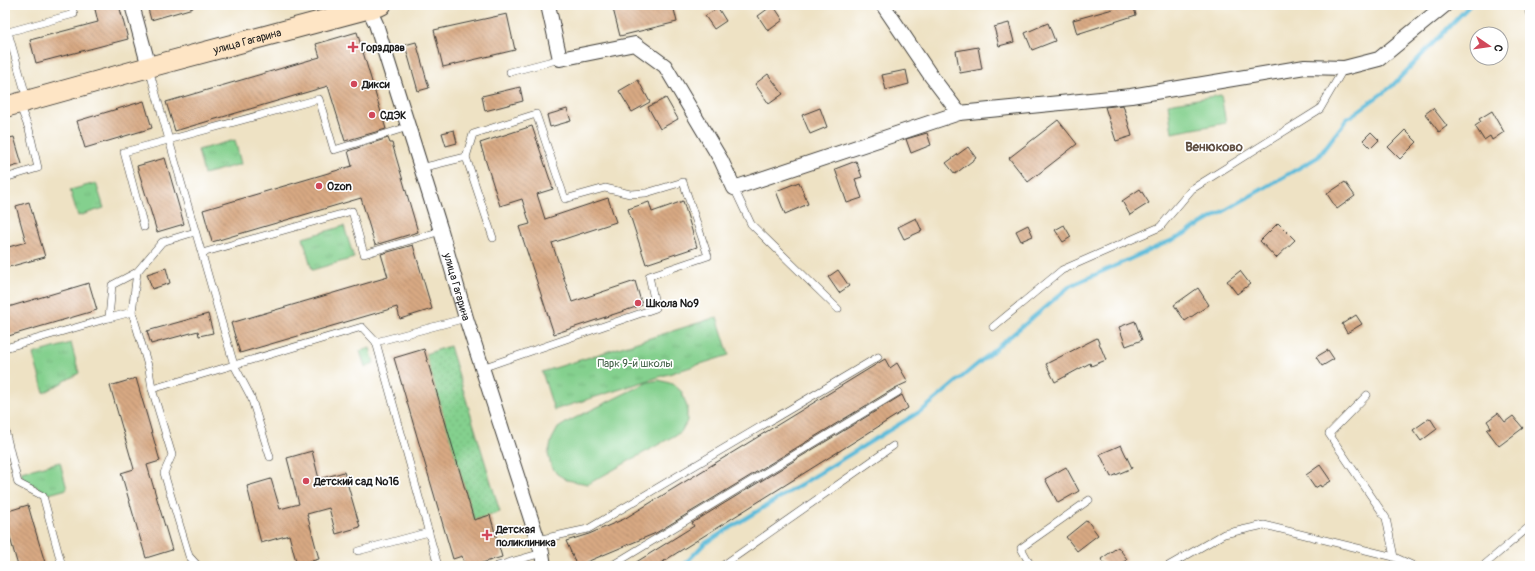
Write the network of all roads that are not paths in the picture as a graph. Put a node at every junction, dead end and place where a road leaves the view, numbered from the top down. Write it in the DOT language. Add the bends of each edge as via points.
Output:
graph roads {
  1 [pos="72,5"];
  2 [pos="132,5"];
  3 [pos="548,5"];
  4 [pos="883,5"];
  5 [pos="1445,5"];
  6 [pos="373,6"];
  7 [pos="7,32"];
  8 [pos="560,59"];
  9 [pos="149,67"];
  10 [pos="1344,68"];
  11 [pos="510,72"];
  12 [pos="17,104"];
  13 [pos="959,112"];
  14 [pos="408,128"];
  15 [pos="168,140"];
  16 [pos="466,157"];
  17 [pos="420,168"];
  18 [pos="5,178"];
  19 [pos="734,188"];
  20 [pos="144,227"];
  21 [pos="441,231"];
  22 [pos="195,232"];
  23 [pos="493,238"];
  24 [pos="202,253"];
  25 [pos="137,272"];
  26 [pos="838,309"];
  27 [pos="132,312"];
  28 [pos="109,318"];
  29 [pos="466,318"];
  30 [pos="993,327"];
  31 [pos="376,342"];
  32 [pos="5,348"];
  33 [pos="878,357"];
  34 [pos="234,365"];
  35 [pos="482,368"];
  36 [pos="152,388"];
  37 [pos="898,392"];
  38 [pos="1367,395"];
  39 [pos="5,430"];
  40 [pos="893,446"];
  41 [pos="270,457"];
  42 [pos="1089,500"];
  43 [pos="1530,526"];
  44 [pos="429,532"];
  45 [pos="358,551"];
  46 [pos="541,553"];
  47 [pos="1394,557"];
  48 [pos="62,566"];
  49 [pos="198,566"];
  50 [pos="438,566"];
  51 [pos="496,566"];
  52 [pos="611,566"];
  53 [pos="722,566"];
  54 [pos="1031,566"];
  55 [pos="1168,566"];
  56 [pos="1414,566"];
  57 [pos="1483,566"];
  1 -- 7 [label="lane" via="74,14"];
  2 -- 9 [label="street"];
  3 -- 8 [label="street"];
  4 -- 13 [label="street"];
  5 -- 10 [label="street" via="1379,59"];
  6 -- 9 [label="main road, улица Гагарина"];
  6 -- 14 [label="street, улица Гагарина" via="376,24"];
  7 -- 12 [label="lane"];
  8 -- 11 [label="lane"];
  8 -- 19 [label="street" via="635,44 665,66 721,160"];
  9 -- 12 [label="main road, улица Гагарина"];
  9 -- 15 [label="lane"];
  10 -- 13 [label="street" via="1305,67 1130,96"];
  10 -- 30 [label="lane" via="1320,109 1192,189 1160,226 1062,270"];
  12 -- 18 [label="lane" via="29,129 38,168"];
  13 -- 19 [label="street"];
  14 -- 15 [label="lane" via="334,150 319,99"];
  14 -- 17 [label="street, улица Гагарина"];
  15 -- 20 [label="lane" via="124,152"];
  15 -- 22 [label="lane"];
  16 -- 17 [label="lane"];
  16 -- 23 [label="lane"];
  16 -- 35 [label="lane" via="473,134 536,114 565,199 605,188 630,194 646,193 683,182 708,256 649,276 656,308"];
  17 -- 21 [label="street, улица Гагарина"];
  19 -- 26 [label="lane" via="751,224"];
  21 -- 24 [label="lane" via="364,254 352,211"];
  21 -- 29 [label="street, улица Гагарина"];
  22 -- 24 [label="lane"];
  22 -- 25 [label="lane" via="162,242"];
  24 -- 34 [label="lane"];
  25 -- 27 [label="lane"];
  25 -- 28 [label="lane" via="112,285"];
  27 -- 28 [label="lane"];
  27 -- 36 [label="lane"];
  28 -- 32 [label="lane"];
  29 -- 31 [label="lane"];
  29 -- 35 [label="street, улица Гагарина"];
  31 -- 34 [label="lane" via="362,327"];
  31 -- 44 [label="lane"];
  33 -- 46 [label="lane" via="588,529"];
  34 -- 36 [label="lane"];
  34 -- 41 [label="lane" via="251,397"];
  35 -- 46 [label="street, улица Гагарина"];
  36 -- 49 [label="lane" via="172,455 164,473 189,556"];
  37 -- 52 [label="lane"];
  38 -- 47 [label="lane" via="1329,434 1386,518"];
  39 -- 48 [label="lane" via="18,483 43,496"];
  40 -- 53 [label="lane"];
  42 -- 54 [label="lane" via="1021,548"];
  43 -- 57 [label="lane"];
  44 -- 45 [label="lane"];
  44 -- 50 [label="lane"];
  46 -- 51 [label="lane"];
  47 -- 55 [label="lane" via="1264,526 1224,534"];
  47 -- 56 [label="lane"];
}
